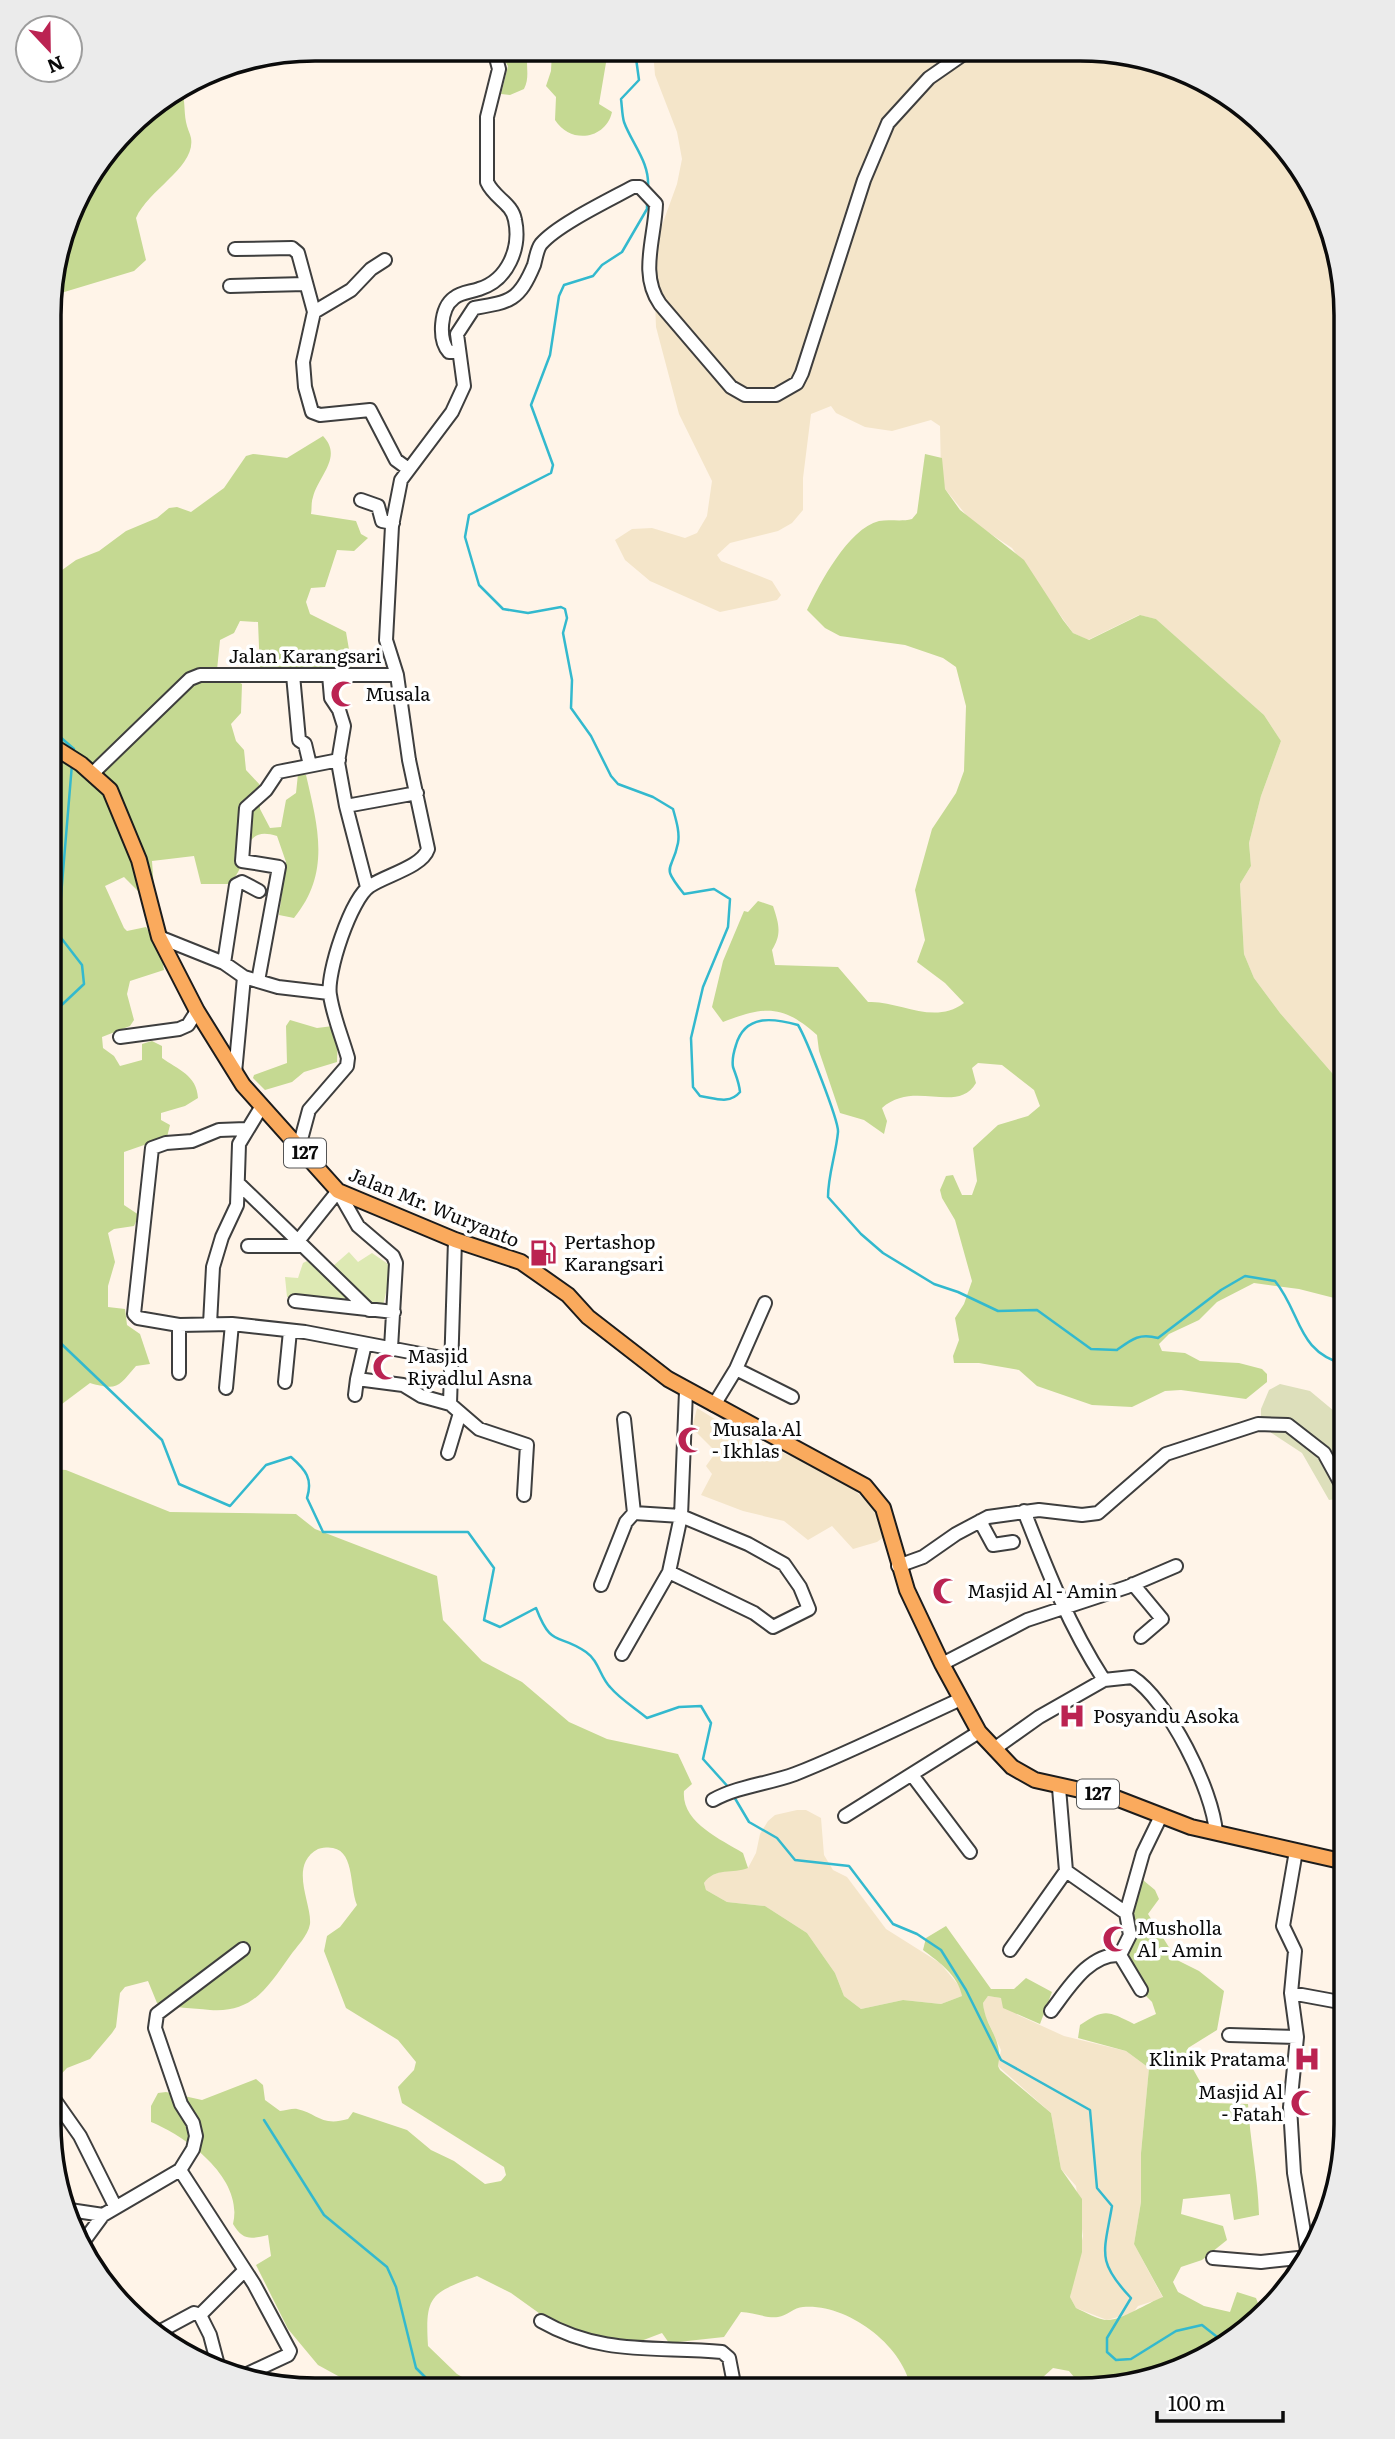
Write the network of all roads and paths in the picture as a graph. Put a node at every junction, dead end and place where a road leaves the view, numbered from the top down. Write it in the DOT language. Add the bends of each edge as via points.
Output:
graph roads {
  1 [pos="497,61"];
  2 [pos="953,61"];
  3 [pos="235,249"];
  4 [pos="385,260"];
  5 [pos="306,284"];
  6 [pos="230,286"];
  7 [pos="314,312"];
  8 [pos="457,352"];
  9 [pos="407,468"];
  10 [pos="361,500"];
  11 [pos="393,523"];
  12 [pos="329,675"];
  13 [pos="397,675"];
  14 [pos="293,676"];
  15 [pos="61,752"];
  16 [pos="339,760"];
  17 [pos="310,765"];
  18 [pos="87,769"];
  19 [pos="417,793"];
  20 [pos="346,806"];
  21 [pos="367,887"];
  22 [pos="259,891"];
  23 [pos="159,937"];
  24 [pos="224,963"];
  25 [pos="244,977"];
  26 [pos="258,981"];
  27 [pos="329,993"];
  28 [pos="197,1011"];
  29 [pos="120,1037"];
  30 [pos="235,1073"];
  31 [pos="262,1106"];
  32 [pos="246,1129"];
  33 [pos="299,1147"];
  34 [pos="238,1183"];
  35 [pos="338,1191"];
  36 [pos="455,1240"];
  37 [pos="299,1243"];
  38 [pos="248,1246"];
  39 [pos="295,1301"];
  40 [pos="765,1303"];
  41 [pos="369,1310"];
  42 [pos="394,1312"];
  43 [pos="210,1324"];
  44 [pos="232,1324"];
  45 [pos="179,1325"];
  46 [pos="290,1331"];
  47 [pos="365,1344"];
  48 [pos="391,1348"];
  49 [pos="452,1360"];
  50 [pos="736,1369"];
  51 [pos="179,1373"];
  52 [pos="357,1379"];
  53 [pos="285,1382"];
  54 [pos="226,1388"];
  55 [pos="686,1391"];
  56 [pos="355,1395"];
  57 [pos="792,1397"];
  58 [pos="713,1405"];
  59 [pos="455,1408"];
  60 [pos="624,1419"];
  61 [pos="448,1453"];
  62 [pos="1334,1471"];
  63 [pos="524,1495"];
  64 [pos="1024,1511"];
  65 [pos="634,1513"];
  66 [pos="681,1516"];
  67 [pos="980,1521"];
  68 [pos="1013,1542"];
  69 [pos="898,1566"];
  70 [pos="1176,1566"];
  71 [pos="669,1573"];
  72 [pos="1133,1584"];
  73 [pos="601,1585"];
  74 [pos="1062,1609"];
  75 [pos="1141,1637"];
  76 [pos="622,1654"];
  77 [pos="942,1664"];
  78 [pos="1104,1680"];
  79 [pos="961,1699"];
  80 [pos="979,1732"];
  81 [pos="994,1749"];
  82 [pos="912,1775"];
  83 [pos="1059,1788"];
  84 [pos="713,1800"];
  85 [pos="845,1816"];
  86 [pos="1161,1816"];
  87 [pos="1216,1833"];
  88 [pos="1296,1851"];
  89 [pos="970,1852"];
  90 [pos="1334,1859"];
  91 [pos="1066,1871"];
  92 [pos="1126,1913"];
  93 [pos="243,1949"];
  94 [pos="1010,1950"];
  95 [pos="1120,1955"];
  96 [pos="1141,1990"];
  97 [pos="1291,1993"];
  98 [pos="1334,2001"];
  99 [pos="1051,2011"];
  100 [pos="1229,2035"];
  101 [pos="1297,2037"];
  102 [pos="61,2110"];
  103 [pos="180,2169"];
  104 [pos="115,2206"];
  105 [pos="77,2211"];
  106 [pos="103,2215"];
  107 [pos="87,2236"];
  108 [pos="1305,2241"];
  109 [pos="1213,2258"];
  110 [pos="1296,2258"];
  111 [pos="243,2272"];
  112 [pos="200,2315"];
  113 [pos="541,2320"];
  114 [pos="166,2329"];
  115 [pos="215,2357"];
  116 [pos="255,2370"];
  117 [pos="733,2378"];
  1 -- 8 [label="street" via="487,117 487,182 491,192 512,209 516,233 512,262 497,280 454,297 446,306 442,338 449,352"];
  2 -- 8 [label="street" via="929,78 888,122 864,180 802,373 786,390 753,397 731,387 660,304 649,276 656,213 649,194 633,187 540,245 520,292 489,308 474,308 466,316 457,334"];
  3 -- 5 [label="street" via="292,248 298,253"];
  4 -- 7 [label="street" via="351,290"];
  5 -- 6 [label="street"];
  5 -- 7 [label="street"];
  7 -- 9 [label="street" via="303,362 312,412 370,410 396,460"];
  8 -- 9 [label="street" via="464,386 452,412"];
  9 -- 11 [label="street"];
  10 -- 11 [label="street" via="378,506 383,522"];
  11 -- 13 [label="street" via="386,640"];
  12 -- 13 [label="street, Jalan Karangsari"];
  12 -- 14 [label="street, Jalan Karangsari"];
  12 -- 16 [label="street" via="331,698 344,726"];
  13 -- 19 [label="street, Jalan Karangsari"];
  14 -- 17 [label="street" via="299,740 305,744"];
  14 -- 18 [label="street, Jalan Karangsari" via="196,676"];
  15 -- 18 [label="main road, Jalan Mr. Wuryanto / 127"];
  16 -- 17 [label="street"];
  16 -- 20 [label="street"];
  17 -- 26 [label="street" via="278,772 246,808 242,861 279,867"];
  18 -- 23 [label="main road, Jalan Mr. Wuryanto / 127" via="110,790 127,826"];
  19 -- 20 [label="street"];
  19 -- 21 [label="street, Jalan Karangsari" via="428,849 425,856"];
  20 -- 21 [label="street"];
  21 -- 27 [label="street" via="341,936"];
  22 -- 24 [label="street" via="249,883 236,885"];
  23 -- 24 [label="street"];
  23 -- 28 [label="main road, Jalan Mr. Wuryanto / 127"];
  24 -- 25 [label="street"];
  25 -- 26 [label="street"];
  25 -- 30 [label="street"];
  26 -- 27 [label="street" via="278,988"];
  27 -- 33 [label="street" via="347,1066 309,1110"];
  28 -- 29 [label="street" via="188,1025 179,1029"];
  28 -- 30 [label="main road, Jalan Mr. Wuryanto / 127"];
  30 -- 31 [label="main road, Jalan Mr. Wuryanto / 127"];
  31 -- 32 [label="street"];
  31 -- 33 [label="main road, Jalan Mr. Wuryanto / 127"];
  32 -- 34 [label="street" via="239,1144"];
  32 -- 45 [label="street" via="219,1130 192,1141 152,1148 134,1312 138,1318"];
  33 -- 35 [label="main road, Jalan Mr. Wuryanto / 127"];
  34 -- 37 [label="street"];
  34 -- 43 [label="street" via="237,1205 213,1267"];
  35 -- 36 [label="main road, Jalan Mr. Wuryanto / 127"];
  35 -- 37 [label="street"];
  35 -- 42 [label="street" via="352,1219 393,1256"];
  36 -- 49 [label="street"];
  36 -- 55 [label="main road, Jalan Mr. Wuryanto / 127" via="521,1262 568,1295 648,1366"];
  37 -- 38 [label="street"];
  37 -- 41 [label="street"];
  39 -- 41 [label="street"];
  40 -- 50 [label="street"];
  41 -- 42 [label="street"];
  42 -- 48 [label="street"];
  43 -- 44 [label="street"];
  43 -- 45 [label="street"];
  44 -- 46 [label="street"];
  44 -- 54 [label="street"];
  45 -- 51 [label="street"];
  46 -- 47 [label="street"];
  46 -- 53 [label="street"];
  47 -- 48 [label="street"];
  47 -- 52 [label="street"];
  48 -- 49 [label="street"];
  49 -- 59 [label="street"];
  50 -- 57 [label="street"];
  50 -- 58 [label="street"];
  52 -- 56 [label="street"];
  52 -- 59 [label="street" via="403,1385"];
  55 -- 58 [label="main road, Jalan Mr. Wuryanto / 127"];
  55 -- 66 [label="street"];
  58 -- 69 [label="main road, Jalan Mr. Wuryanto / 127" via="865,1486 883,1508"];
  59 -- 61 [label="street"];
  59 -- 63 [label="street" via="479,1429 527,1444"];
  60 -- 65 [label="street"];
  62 -- 64 [label="street" via="1324,1453 1289,1425 1258,1424 1166,1454 1098,1513"];
  64 -- 67 [label="street"];
  64 -- 74 [label="street"];
  65 -- 66 [label="street"];
  65 -- 73 [label="street" via="626,1522"];
  66 -- 71 [label="street"];
  66 -- 71 [label="street" via="784,1564 808,1606 806,1612 773,1627 735,1603"];
  67 -- 68 [label="street" via="993,1545"];
  67 -- 69 [label="street" via="923,1557"];
  69 -- 77 [label="main road, Jalan Mr. Wuryanto / 127"];
  70 -- 72 [label="street"];
  71 -- 76 [label="street"];
  72 -- 74 [label="street"];
  72 -- 75 [label="street" via="1161,1619"];
  74 -- 77 [label="street" via="1027,1620"];
  74 -- 78 [label="street"];
  77 -- 79 [label="main road, Jalan Mr. Wuryanto / 127"];
  78 -- 81 [label="street"];
  78 -- 87 [label="street" via="1132,1677 1147,1690 1198,1768 1210,1797"];
  79 -- 80 [label="main road, Jalan Mr. Wuryanto / 127"];
  79 -- 84 [label="street" via="787,1776"];
  80 -- 81 [label="main road, Jalan Mr. Wuryanto / 127"];
  80 -- 82 [label="street"];
  81 -- 83 [label="main road, Jalan Mr. Wuryanto / 127" via="1021,1773"];
  82 -- 85 [label="street"];
  82 -- 89 [label="street"];
  83 -- 86 [label="main road, Jalan Mr. Wuryanto / 127" via="1116,1798"];
  83 -- 91 [label="street"];
  86 -- 87 [label="main road, Jalan Mr. Wuryanto / 127"];
  86 -- 92 [label="street" via="1143,1853"];
  87 -- 88 [label="main road, Jalan Mr. Wuryanto / 127"];
  88 -- 90 [label="main road, Jalan Mr. Wuryanto / 127"];
  88 -- 97 [label="street" via="1283,1926 1295,1951"];
  91 -- 92 [label="street"];
  91 -- 94 [label="street"];
  92 -- 95 [label="street" via="1130,1935"];
  93 -- 103 [label="street" via="157,2014 155,2028 196,2136"];
  95 -- 96 [label="street"];
  95 -- 99 [label="street" via="1104,1956 1076,1978"];
  97 -- 98 [label="street"];
  97 -- 101 [label="street"];
  100 -- 101 [label="street"];
  101 -- 108 [label="street" via="1290,2107 1294,2173"];
  102 -- 104 [label="street" via="85,2145"];
  103 -- 104 [label="street"];
  103 -- 111 [label="street"];
  104 -- 106 [label="street"];
  105 -- 106 [label="street"];
  106 -- 107 [label="street"];
  109 -- 110 [label="street" via="1261,2262"];
  111 -- 112 [label="street"];
  111 -- 116 [label="street" via="290,2351"];
  112 -- 114 [label="street"];
  112 -- 115 [label="street"];
  113 -- 117 [label="street" via="568,2336 623,2349 722,2351 729,2358"];
}
